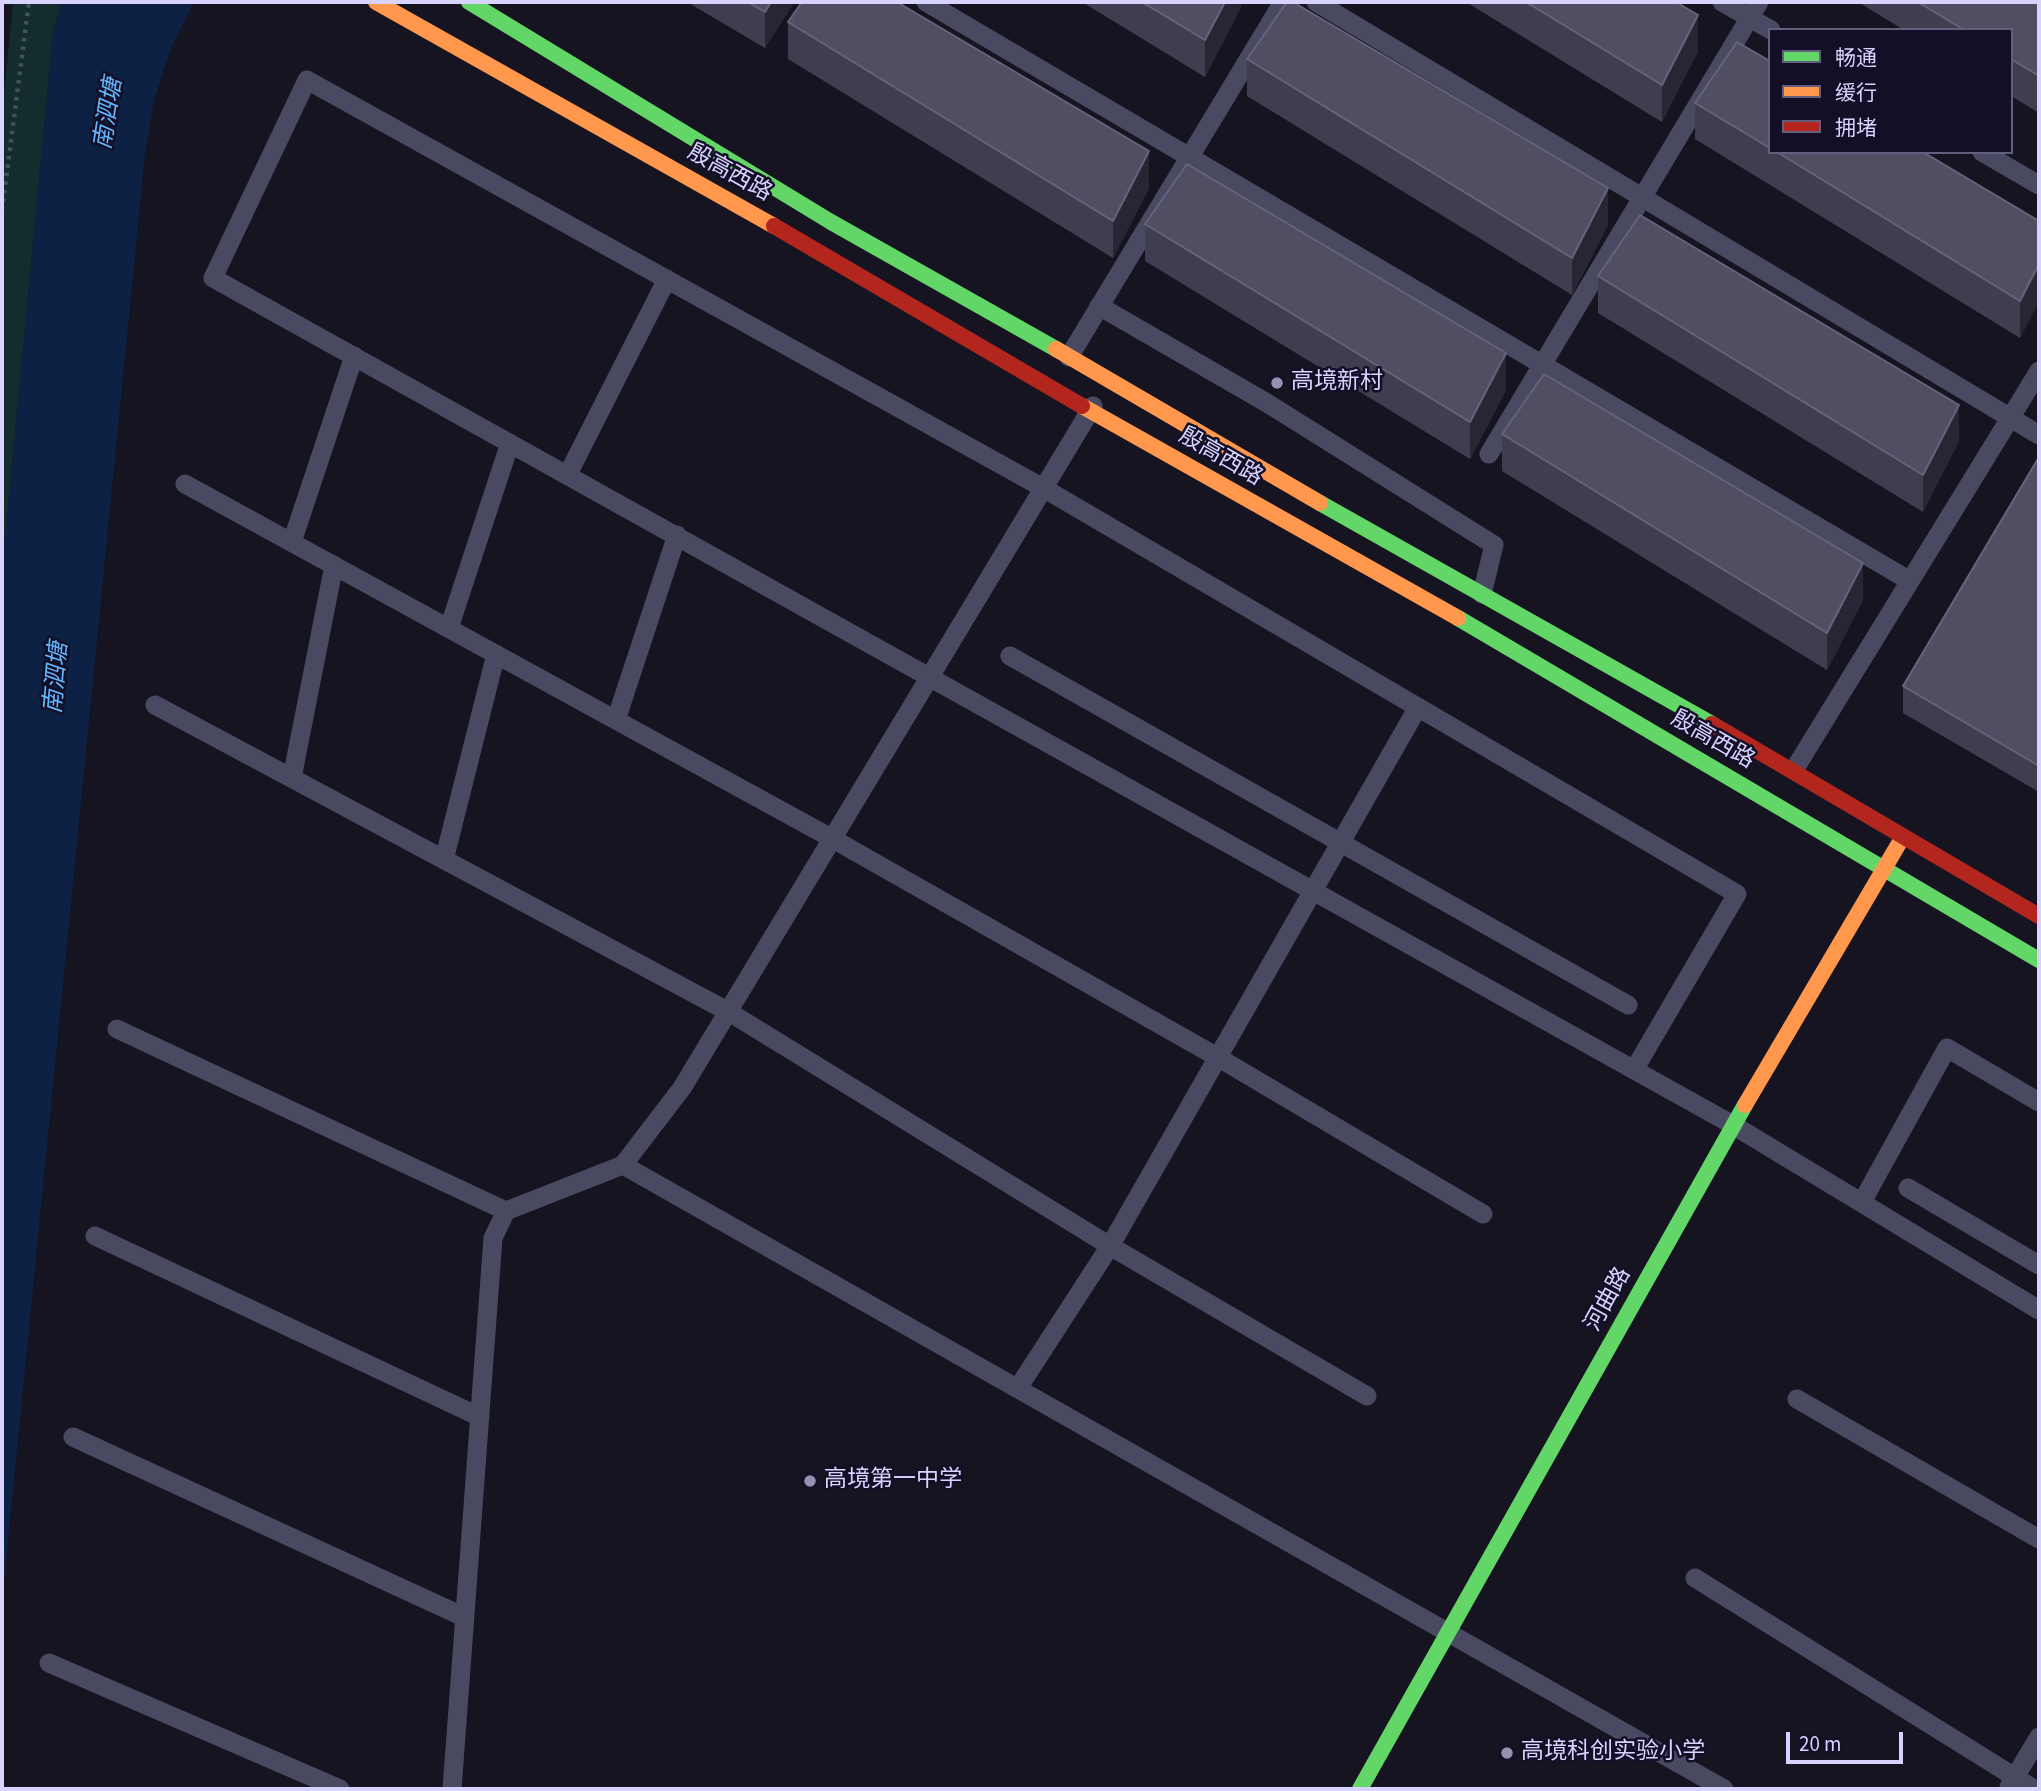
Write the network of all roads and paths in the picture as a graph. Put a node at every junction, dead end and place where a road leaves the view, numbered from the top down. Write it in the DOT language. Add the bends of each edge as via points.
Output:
graph roads {
  1 [pos="29,2"];
  2 [pos="376,2"];
  3 [pos="469,2"];
  4 [pos="926,2"];
  5 [pos="1283,2"];
  6 [pos="1316,2"];
  7 [pos="1722,2"];
  8 [pos="1754,10"];
  9 [pos="1769,28"];
  10 [pos="1985,154"];
  11 [pos="1189,157"];
  12 [pos="2039,185"];
  13 [pos="1642,197"];
  14 [pos="2,210"];
  15 [pos="667,279"];
  16 [pos="1099,306"];
  17 [pos="354,356"];
  18 [pos="1069,357"];
  19 [pos="1542,364"];
  20 [pos="2039,371"];
  21 [pos="1108,380"];
  22 [pos="1090,410"];
  23 [pos="2010,418"];
  24 [pos="2039,435"];
  25 [pos="510,443"];
  26 [pos="1489,454"];
  27 [pos="568,474"];
  28 [pos="185,484"];
  29 [pos="1045,489"];
  30 [pos="677,535"];
  31 [pos="292,542"];
  32 [pos="334,565"];
  33 [pos="1910,581"];
  34 [pos="1482,594"];
  35 [pos="449,628"];
  36 [pos="496,654"];
  37 [pos="1010,656"];
  38 [pos="931,676"];
  39 [pos="155,705"];
  40 [pos="1419,707"];
  41 [pos="616,720"];
  42 [pos="1794,770"];
  43 [pos="292,779"];
  44 [pos="1903,836"];
  45 [pos="833,839"];
  46 [pos="1342,844"];
  47 [pos="444,860"];
  48 [pos="1884,868"];
  49 [pos="1315,890"];
  50 [pos="2039,916"];
  51 [pos="2039,960"];
  52 [pos="1628,1005"];
  53 [pos="729,1012"];
  54 [pos="117,1029"];
  55 [pos="1219,1058"];
  56 [pos="1634,1070"];
  57 [pos="2039,1102"];
  58 [pos="1734,1125"];
  59 [pos="623,1165"];
  60 [pos="1908,1188"];
  61 [pos="1861,1202"];
  62 [pos="506,1211"];
  63 [pos="1483,1214"];
  64 [pos="94,1236"];
  65 [pos="1110,1246"];
  66 [pos="2039,1265"];
  67 [pos="2039,1310"];
  68 [pos="1018,1388"];
  69 [pos="1367,1396"];
  70 [pos="1797,1399"];
  71 [pos="480,1417"];
  72 [pos="73,1437"];
  73 [pos="2039,1539"];
  74 [pos="1695,1578"];
  75 [pos="464,1617"];
  76 [pos="1450,1632"];
  77 [pos="49,1663"];
  78 [pos="2039,1737"];
  79 [pos="2011,1784"];
  80 [pos="340,1789"];
  81 [pos="452,1789"];
  82 [pos="1360,1789"];
  83 [pos="1724,1789"];
  84 [pos="2034,1789"];
  1 -- 14 [label="path"];
  2 -- 22 [label="main road, 殷高西路" via="816,249"];
  3 -- 18 [label="main road, 殷高西路" via="831,222"];
  4 -- 11 [label="lane"];
  5 -- 11 [label="lane"];
  6 -- 13 [label="lane"];
  7 -- 8 [label="lane"];
  8 -- 9 [label="lane"];
  8 -- 13 [label="lane"];
  10 -- 12 [label="lane"];
  11 -- 16 [label="lane"];
  11 -- 19 [label="lane"];
  13 -- 19 [label="lane"];
  13 -- 23 [label="lane"];
  15 -- 17 [label="lane" via="307,80 213,278"];
  15 -- 27 [label="lane"];
  15 -- 29 [label="lane"];
  16 -- 18 [label="lane"];
  16 -- 34 [label="lane" via="1494,545"];
  17 -- 25 [label="lane"];
  17 -- 31 [label="lane"];
  18 -- 21 [label="main road, 殷高西路"];
  19 -- 26 [label="lane"];
  19 -- 33 [label="lane"];
  20 -- 23 [label="lane"];
  21 -- 22 [label="lane"];
  21 -- 34 [label="main road, 殷高西路"];
  22 -- 29 [label="lane"];
  22 -- 48 [label="main road, 殷高西路"];
  23 -- 24 [label="lane"];
  23 -- 33 [label="lane"];
  25 -- 27 [label="lane"];
  25 -- 35 [label="lane"];
  27 -- 30 [label="lane"];
  28 -- 31 [label="lane"];
  29 -- 38 [label="lane"];
  29 -- 40 [label="lane"];
  30 -- 38 [label="lane"];
  30 -- 41 [label="lane"];
  31 -- 32 [label="lane"];
  32 -- 35 [label="lane"];
  32 -- 43 [label="lane"];
  33 -- 42 [label="lane"];
  34 -- 42 [label="main road, 殷高西路"];
  35 -- 36 [label="lane"];
  36 -- 41 [label="lane"];
  36 -- 47 [label="lane"];
  37 -- 46 [label="lane"];
  38 -- 45 [label="lane"];
  38 -- 49 [label="lane"];
  39 -- 43 [label="lane"];
  40 -- 46 [label="lane"];
  40 -- 56 [label="lane" via="1737,894"];
  41 -- 45 [label="lane"];
  42 -- 44 [label="main road, 殷高西路"];
  43 -- 47 [label="lane"];
  44 -- 48 [label="main road, 河曲路"];
  44 -- 50 [label="main road, 殷高西路"];
  45 -- 53 [label="lane"];
  45 -- 55 [label="lane"];
  46 -- 49 [label="lane"];
  46 -- 52 [label="lane"];
  47 -- 53 [label="lane"];
  48 -- 51 [label="main road, 殷高西路"];
  48 -- 58 [label="main road, 河曲路"];
  49 -- 55 [label="lane"];
  49 -- 56 [label="lane"];
  53 -- 59 [label="lane" via="682,1088"];
  53 -- 65 [label="lane"];
  54 -- 62 [label="lane"];
  55 -- 63 [label="lane"];
  55 -- 65 [label="lane"];
  56 -- 58 [label="lane"];
  57 -- 61 [label="lane" via="1947,1048"];
  58 -- 61 [label="lane"];
  58 -- 76 [label="main road, 河曲路"];
  59 -- 62 [label="lane"];
  59 -- 68 [label="lane"];
  60 -- 66 [label="lane"];
  61 -- 67 [label="lane"];
  62 -- 71 [label="lane" via="493,1238"];
  64 -- 71 [label="lane"];
  65 -- 68 [label="lane"];
  65 -- 69 [label="lane"];
  68 -- 76 [label="lane"];
  70 -- 73 [label="lane"];
  71 -- 75 [label="lane"];
  72 -- 75 [label="lane"];
  74 -- 79 [label="lane"];
  75 -- 81 [label="lane"];
  76 -- 82 [label="main road, 河曲路"];
  76 -- 83 [label="lane"];
  77 -- 80 [label="lane"];
  78 -- 79 [label="lane"];
  79 -- 84 [label="lane"];
}
